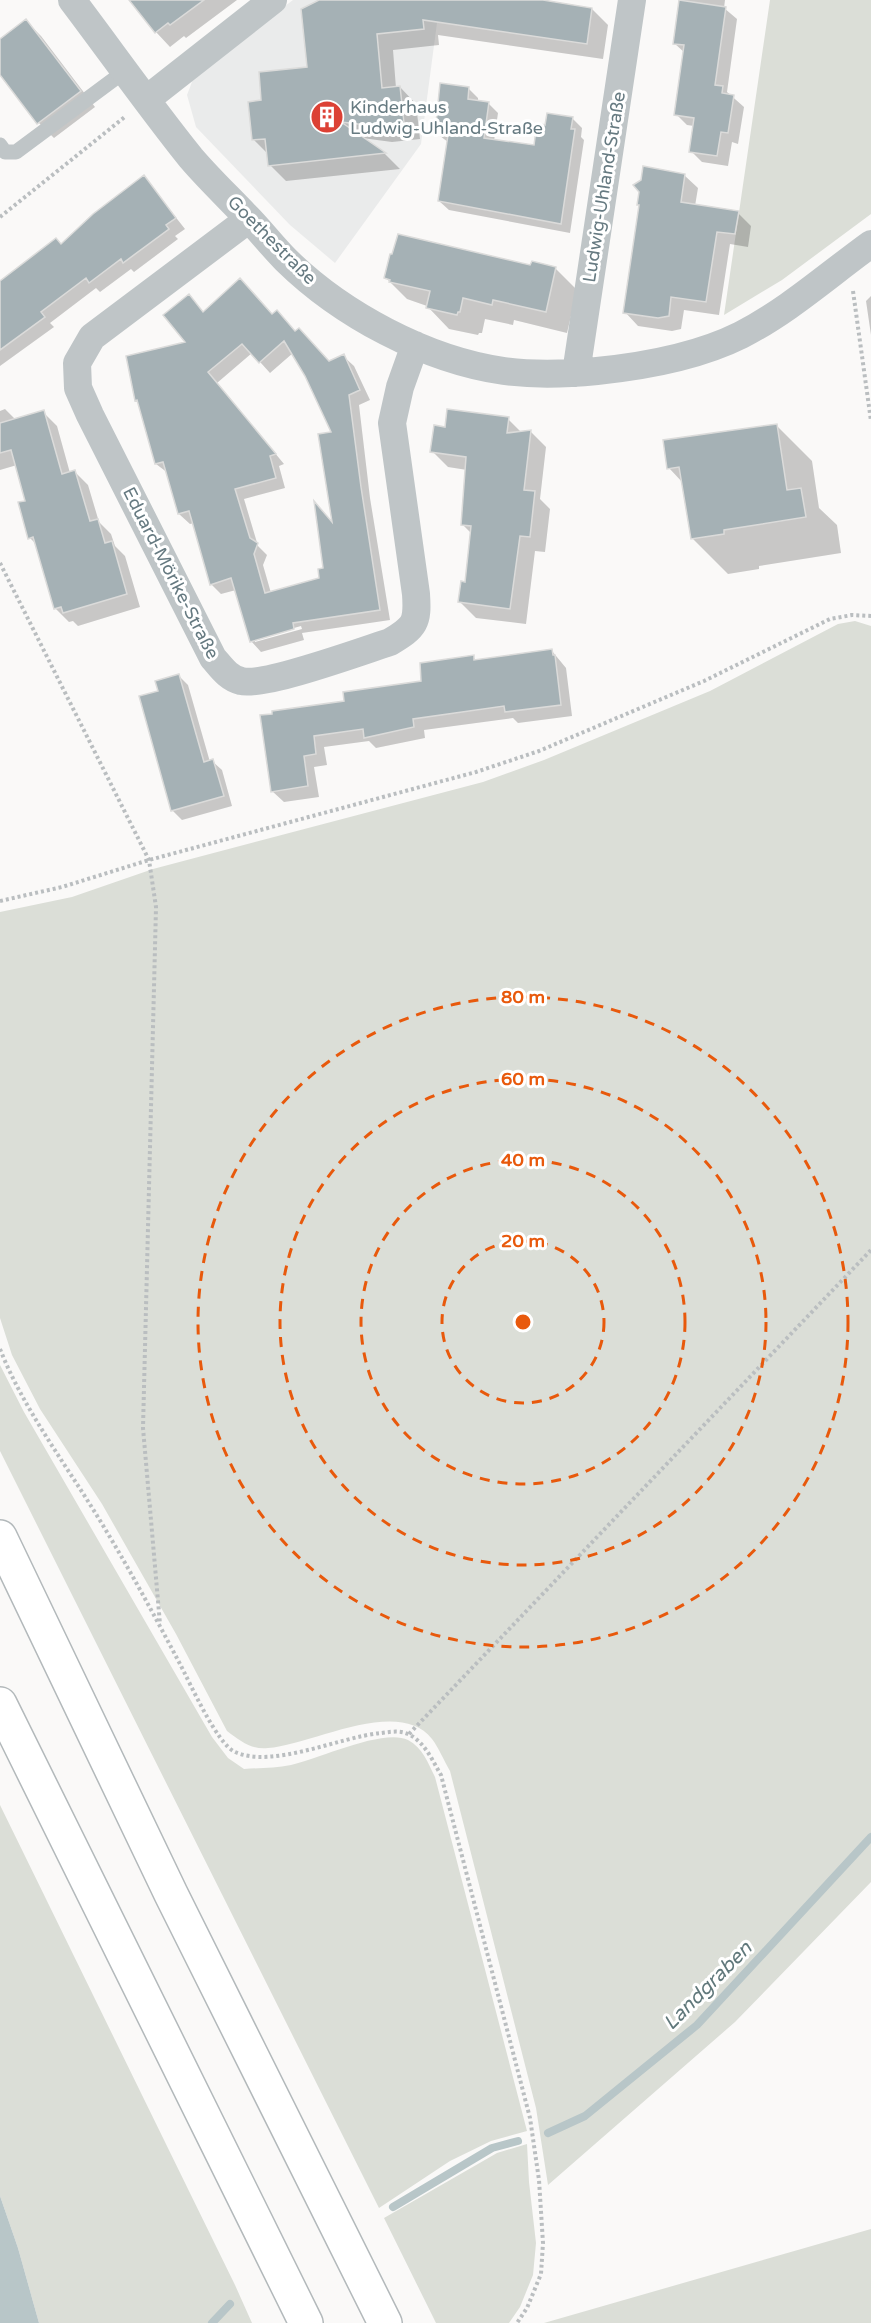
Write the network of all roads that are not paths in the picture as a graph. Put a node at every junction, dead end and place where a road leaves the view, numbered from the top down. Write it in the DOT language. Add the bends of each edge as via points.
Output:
graph roads {
  1 [pos="72,0"];
  2 [pos="273,0"];
  3 [pos="632,0"];
  4 [pos="125,71"];
  5 [pos="147,99"];
  6 [pos="0,145"];
  7 [pos="249,219"];
  8 [pos="860,252"];
  9 [pos="415,345"];
  10 [pos="576,373"];
  11 [pos="0,1537"];
  12 [pos="0,1704"];
  13 [pos="306,2323"];
  14 [pos="385,2323"];
  1 -- 4 [label="street, Goethestraße"];
  2 -- 5 [label="street"];
  3 -- 10 [label="street, Ludwig-Uhland-Straße"];
  4 -- 5 [label="street, Goethestraße"];
  4 -- 6 [label="lane" via="15,152 5,152"];
  5 -- 7 [label="street, Goethestraße" via="192,159"];
  7 -- 9 [label="street, Goethestraße" via="287,260 327,294 372,324"];
  7 -- 9 [label="street, Eduard-Mörike-Straße" via="92,337 77,363 78,388 90,415 213,658 227,675 241,682 265,681 390,642 408,631 417,617 392,423"];
  8 -- 10 [label="street, Goethestraße" via="792,304 722,343 652,363"];
  9 -- 10 [label="street, Goethestraße" via="465,363 503,371"];
  11 -- 14 [label="highway" via="171,1894"];
  12 -- 13 [label="highway"];
}
